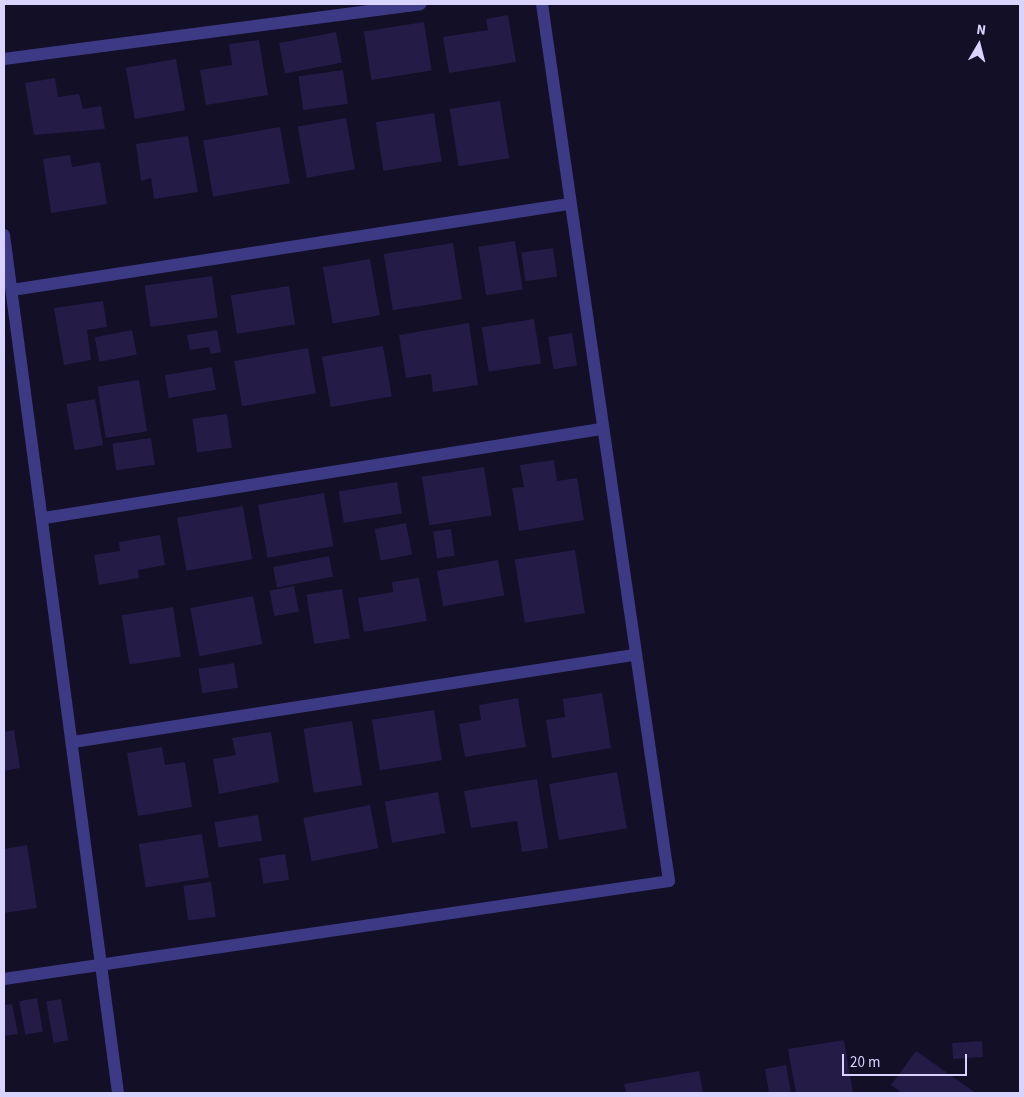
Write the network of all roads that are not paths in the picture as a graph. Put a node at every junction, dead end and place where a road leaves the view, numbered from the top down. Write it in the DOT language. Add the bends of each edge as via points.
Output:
graph roads {
  1 [pos="420,4"];
  2 [pos="542,4"];
  3 [pos="4,59"];
  4 [pos="569,204"];
  5 [pos="4,235"];
  6 [pos="12,290"];
  7 [pos="601,429"];
  8 [pos="44,518"];
  9 [pos="634,655"];
  10 [pos="73,742"];
  11 [pos="100,966"];
  12 [pos="4,979"];
  13 [pos="118,1093"];
  1 -- 3 [label="street"];
  2 -- 4 [label="street"];
  4 -- 6 [label="street"];
  4 -- 7 [label="street"];
  5 -- 6 [label="street"];
  6 -- 8 [label="street"];
  7 -- 8 [label="street"];
  7 -- 9 [label="street"];
  8 -- 10 [label="street"];
  9 -- 10 [label="street"];
  9 -- 11 [label="street" via="669,881"];
  10 -- 11 [label="street"];
  11 -- 12 [label="street"];
  11 -- 13 [label="street"];
}
